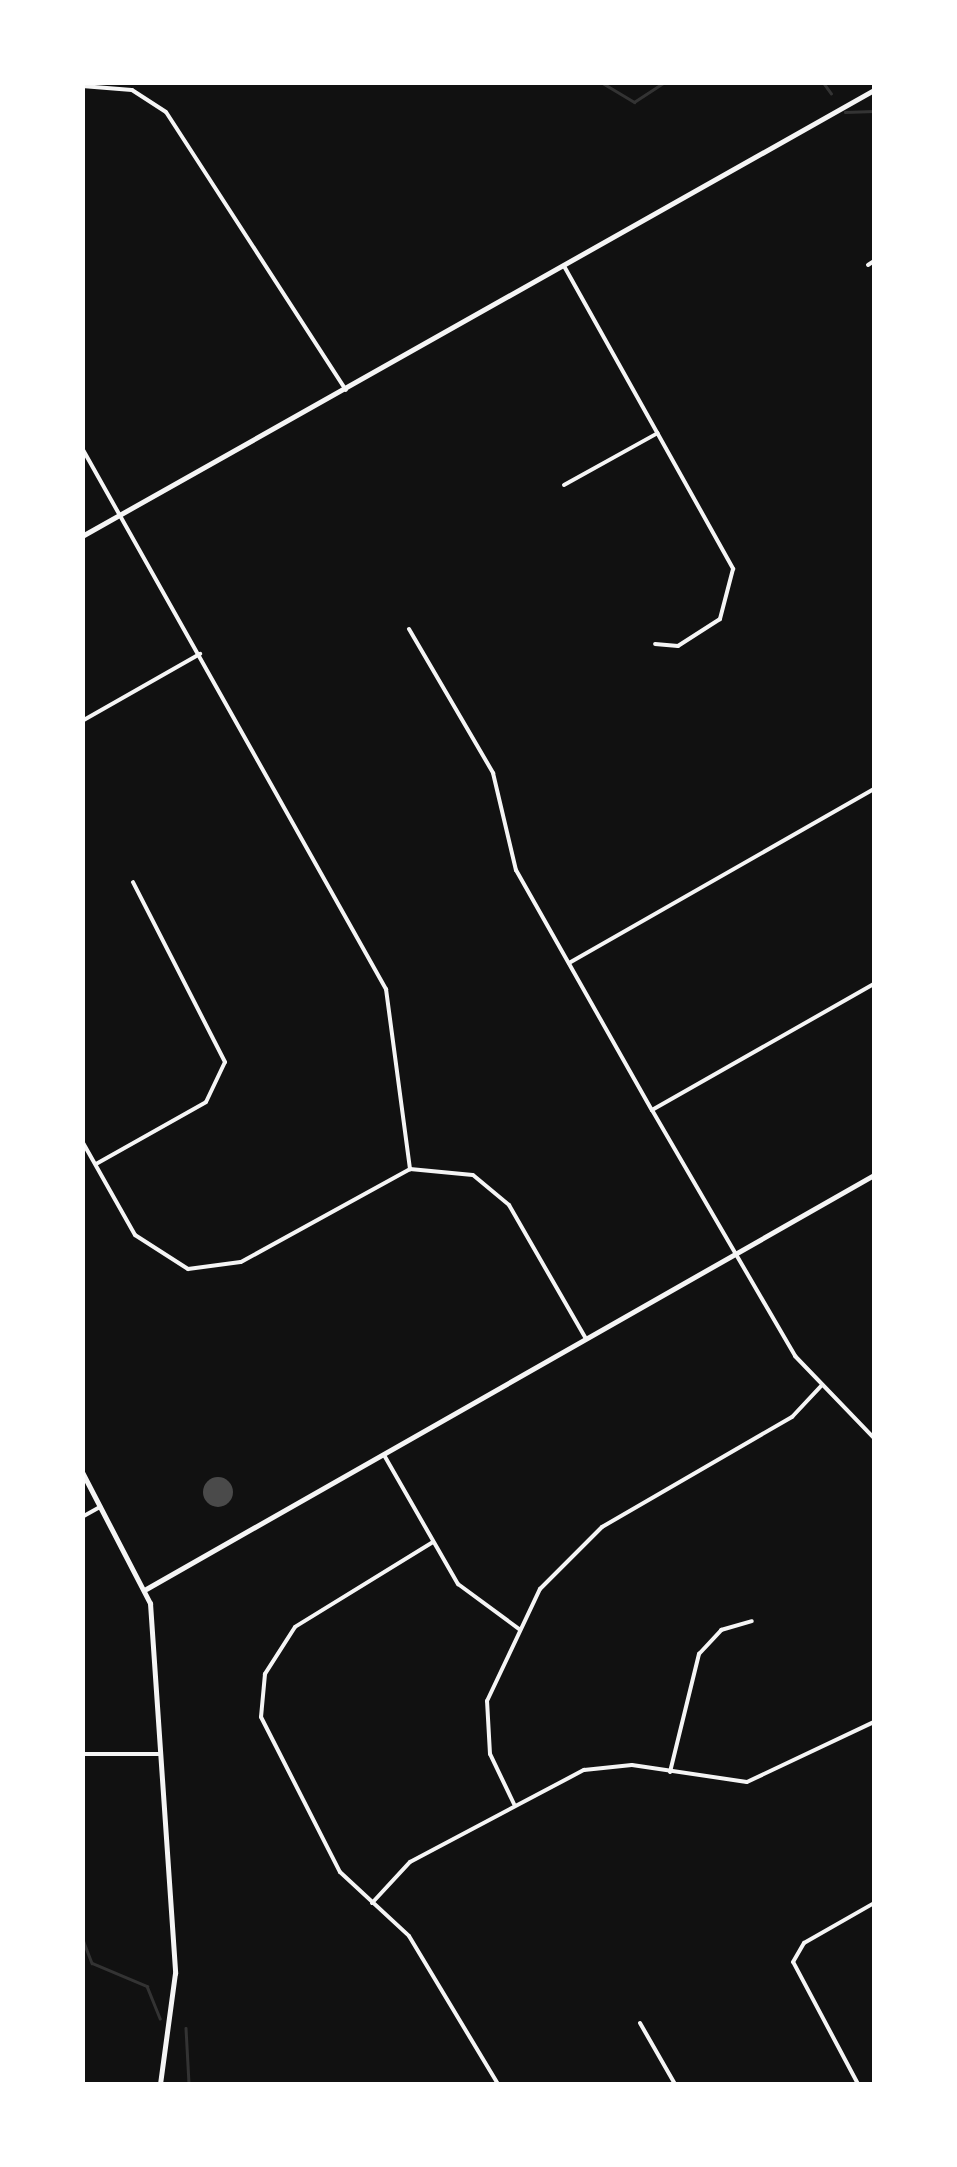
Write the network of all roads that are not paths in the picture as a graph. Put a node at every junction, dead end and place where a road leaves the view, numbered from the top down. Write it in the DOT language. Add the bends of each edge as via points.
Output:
graph roads {
  1 [pos="82,86"];
  2 [pos="874,90"];
  3 [pos="874,261"];
  4 [pos="868,265"];
  5 [pos="564,266"];
  6 [pos="346,390"];
  7 [pos="658,433"];
  8 [pos="82,448"];
  9 [pos="564,485"];
  10 [pos="120,514"];
  11 [pos="82,536"];
  12 [pos="409,629"];
  13 [pos="655,644"];
  14 [pos="200,654"];
  15 [pos="82,722"];
  16 [pos="874,789"];
  17 [pos="133,882"];
  18 [pos="569,963"];
  19 [pos="874,984"];
  20 [pos="652,1110"];
  21 [pos="82,1141"];
  22 [pos="96,1164"];
  23 [pos="410,1169"];
  24 [pos="874,1175"];
  25 [pos="736,1254"];
  26 [pos="586,1339"];
  27 [pos="823,1384"];
  28 [pos="874,1438"];
  29 [pos="384,1455"];
  30 [pos="82,1472"];
  31 [pos="102,1506"];
  32 [pos="82,1517"];
  33 [pos="434,1542"];
  34 [pos="146,1589"];
  35 [pos="752,1621"];
  36 [pos="519,1629"];
  37 [pos="874,1722"];
  38 [pos="82,1754"];
  39 [pos="160,1754"];
  40 [pos="670,1772"];
  41 [pos="514,1804"];
  42 [pos="874,1903"];
  43 [pos="372,1904"];
  44 [pos="640,2023"];
  45 [pos="160,2084"];
  46 [pos="498,2084"];
  47 [pos="675,2084"];
  48 [pos="858,2084"];
  1 -- 6 [label="street" via="132,90 166,112"];
  2 -- 5 [label="street"];
  3 -- 4 [label="street"];
  5 -- 6 [label="street"];
  5 -- 7 [label="street"];
  6 -- 10 [label="street"];
  7 -- 9 [label="street"];
  7 -- 13 [label="street" via="734,582 710,628 678,646"];
  8 -- 10 [label="street"];
  10 -- 11 [label="street"];
  10 -- 14 [label="street"];
  12 -- 18 [label="street" via="493,774 510,854"];
  14 -- 15 [label="street"];
  14 -- 23 [label="street" via="386,988"];
  16 -- 18 [label="street"];
  17 -- 22 [label="street" via="221,1041 224,1074 197,1108"];
  18 -- 20 [label="street"];
  19 -- 20 [label="street"];
  20 -- 25 [label="street"];
  21 -- 22 [label="street"];
  22 -- 23 [label="street" via="145,1246 208,1270 241,1262"];
  23 -- 26 [label="street" via="458,1170 499,1193"];
  24 -- 25 [label="street"];
  25 -- 26 [label="street"];
  25 -- 27 [label="street" via="796,1356"];
  26 -- 29 [label="street"];
  27 -- 28 [label="street"];
  27 -- 36 [label="street" via="792,1417 578,1546"];
  29 -- 33 [label="street"];
  29 -- 34 [label="street"];
  30 -- 31 [label="street"];
  31 -- 32 [label="street"];
  31 -- 34 [label="street"];
  33 -- 36 [label="street" via="468,1595"];
  33 -- 43 [label="street" via="295,1627 262,1690 275,1758 340,1872"];
  34 -- 39 [label="street"];
  35 -- 40 [label="street" via="721,1630 700,1654"];
  36 -- 41 [label="street" via="495,1672 486,1720 494,1764"];
  37 -- 40 [label="street" via="765,1778 725,1783"];
  38 -- 39 [label="street"];
  39 -- 45 [label="street" via="175,1973"];
  40 -- 41 [label="street" via="584,1770"];
  41 -- 43 [label="street" via="410,1862"];
  42 -- 48 [label="street" via="804,1943 793,1962"];
  43 -- 46 [label="street" via="409,1936"];
  44 -- 47 [label="street"];
}
